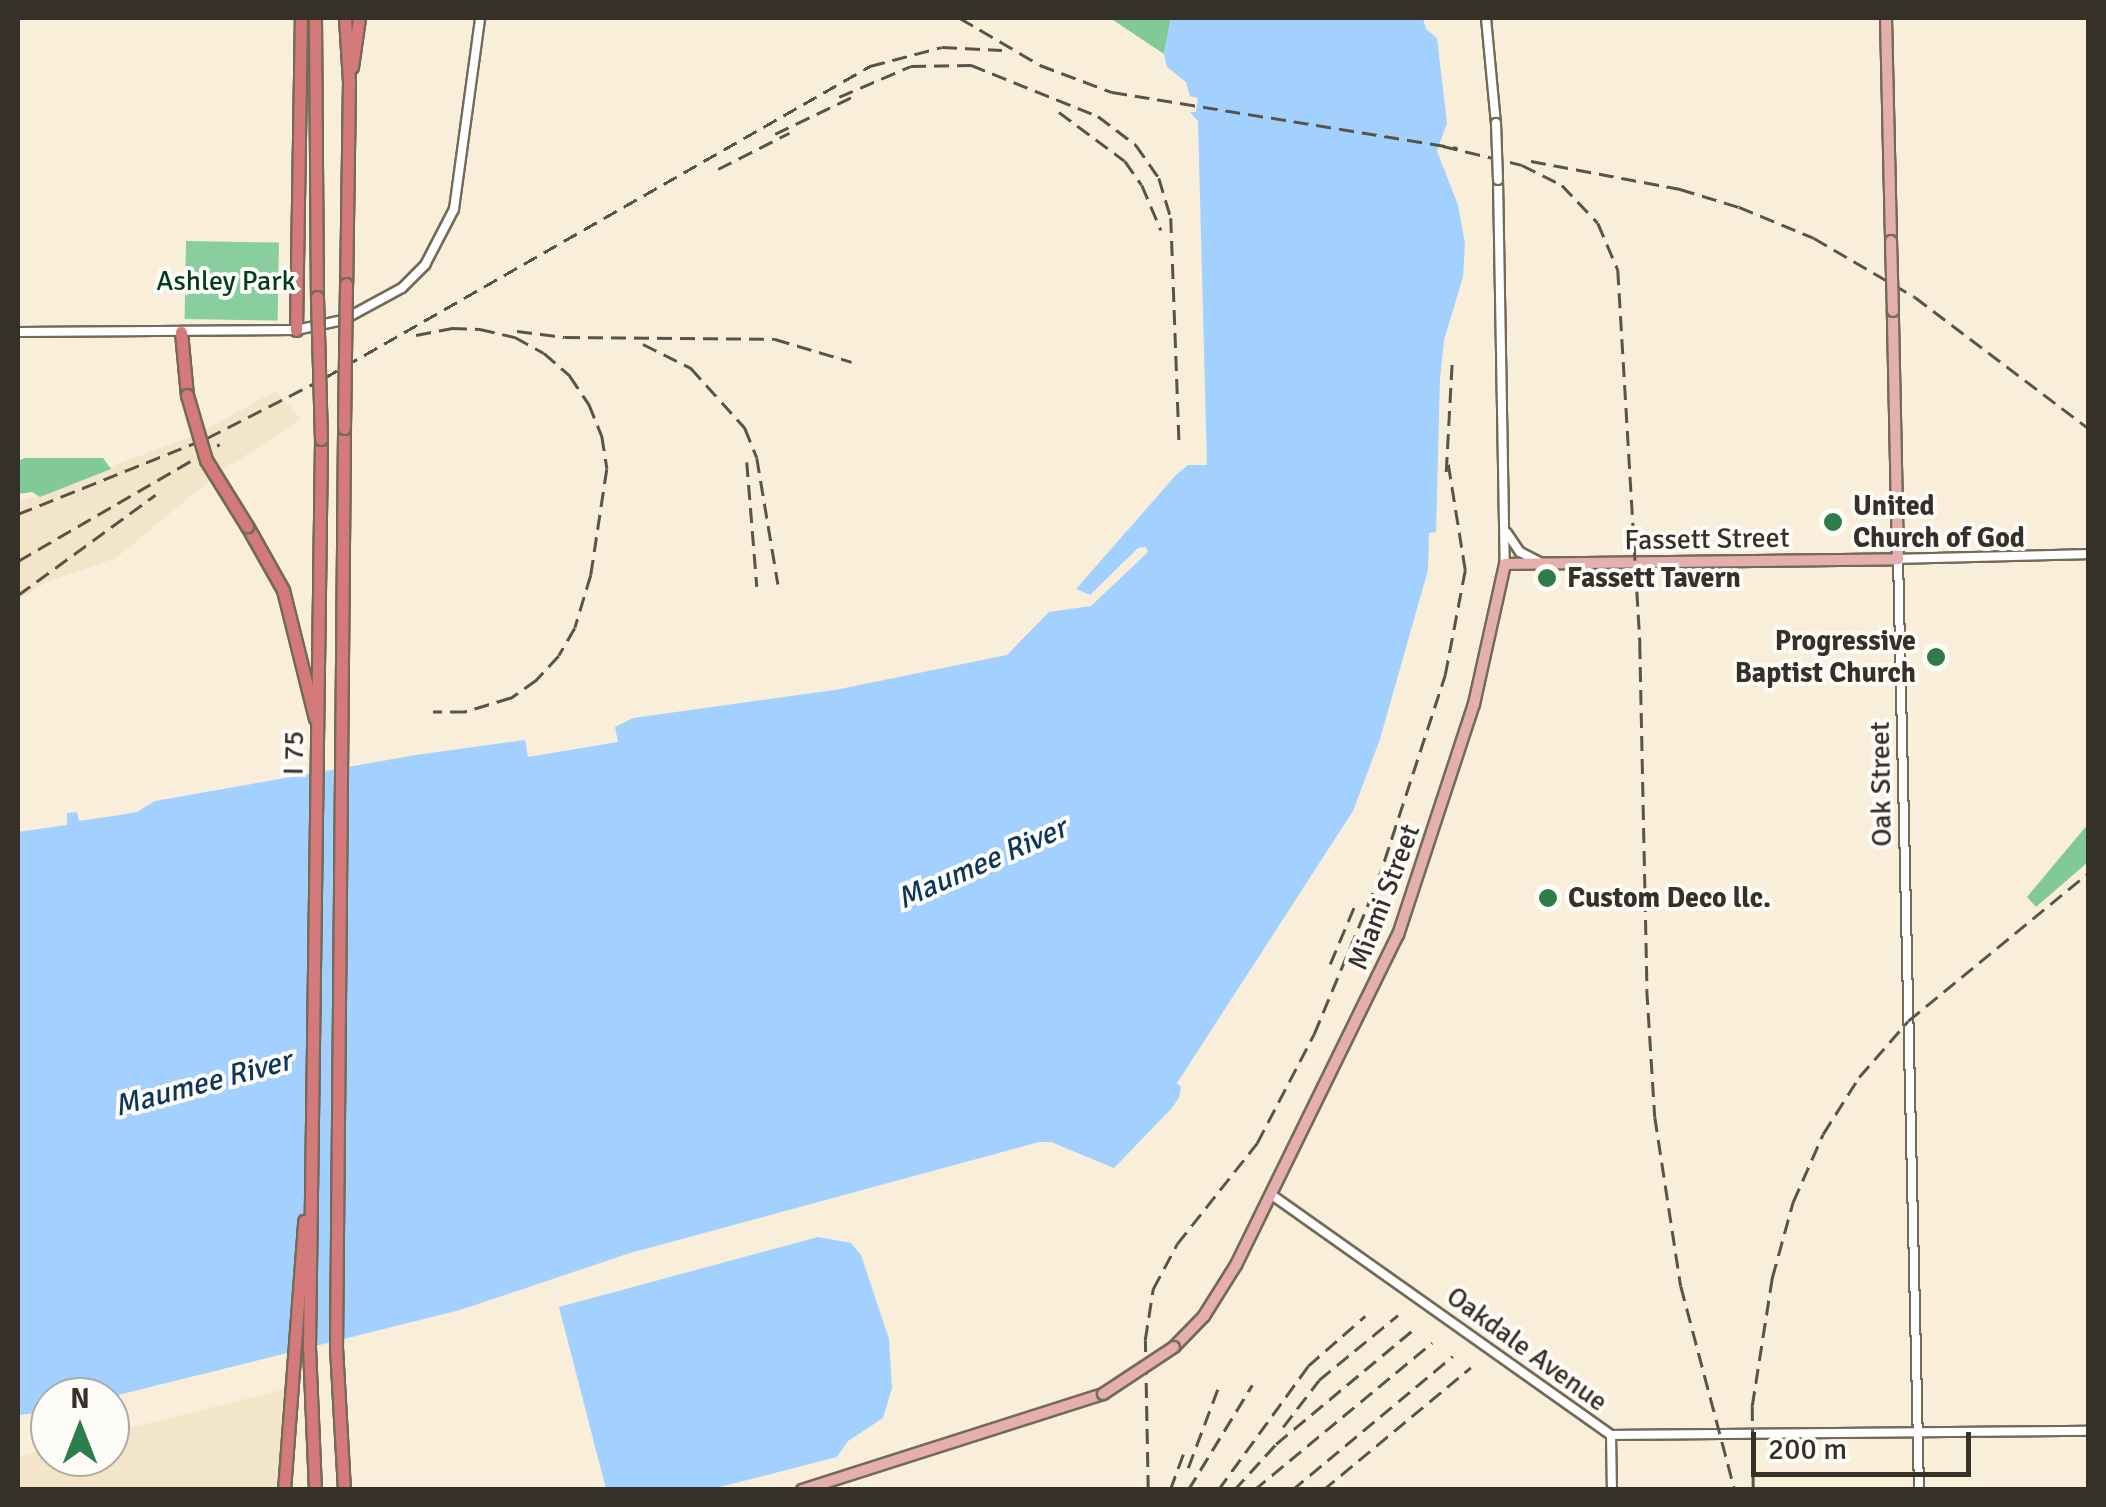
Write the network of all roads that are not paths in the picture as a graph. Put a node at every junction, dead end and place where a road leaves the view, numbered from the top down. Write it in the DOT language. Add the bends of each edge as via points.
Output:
graph roads {
  1 [pos="301,18"];
  2 [pos="314,18"];
  3 [pos="345,18"];
  4 [pos="360,18"];
  5 [pos="480,18"];
  6 [pos="1486,18"];
  7 [pos="1886,18"];
  8 [pos="349,80"];
  9 [pos="296,330"];
  10 [pos="18,332"];
  11 [pos="181,332"];
  12 [pos="1505,527"];
  13 [pos="2088,554"];
  14 [pos="1898,558"];
  15 [pos="1506,564"];
  16 [pos="1544,564"];
  17 [pos="320,736"];
  18 [pos="312,1128"];
  19 [pos="1272,1195"];
  20 [pos="2088,1431"];
  21 [pos="1918,1434"];
  22 [pos="1611,1435"];
  23 [pos="284,1490"];
  24 [pos="315,1490"];
  25 [pos="344,1490"];
  26 [pos="802,1490"];
  27 [pos="1612,1490"];
  28 [pos="1919,1490"];
  1 -- 9 [label="highway"];
  2 -- 17 [label="highway, I 75 / I 75, bridge"];
  3 -- 8 [label="highway, I 75"];
  4 -- 8 [label="highway"];
  5 -- 9 [label="street" via="460,188 438,244 415,277 379,304"];
  6 -- 12 [label="street, Miami Street, bridge" via="1496,123"];
  7 -- 14 [label="main road, Oak Street, bridge"];
  8 -- 25 [label="highway, I 75, bridge" via="338,1402"];
  9 -- 11 [label="street"];
  10 -- 11 [label="street"];
  11 -- 17 [label="highway, bridge" via="187,395 206,460 283,590"];
  12 -- 15 [label="street, Miami Street"];
  12 -- 16 [label="street" via="1517,549"];
  13 -- 14 [label="street, Fassett Street"];
  14 -- 16 [label="main road, Fassett Street"];
  14 -- 21 [label="street, Oak Street"];
  15 -- 16 [label="main road, Fassett Street"];
  15 -- 19 [label="main road, Miami Street" via="1474,704 1398,935"];
  17 -- 18 [label="highway, I 75 / I 75"];
  18 -- 23 [label="highway"];
  18 -- 24 [label="highway, I 75 / I 75"];
  19 -- 22 [label="street, Oakdale Avenue"];
  19 -- 26 [label="main road, Miami Street, bridge" via="1224,1288 1174,1347 1128,1382"];
  20 -- 21 [label="street, Oakdale Avenue"];
  21 -- 22 [label="street, Oakdale Avenue"];
  21 -- 28 [label="street, Oak Street"];
  22 -- 27 [label="street"];
}
